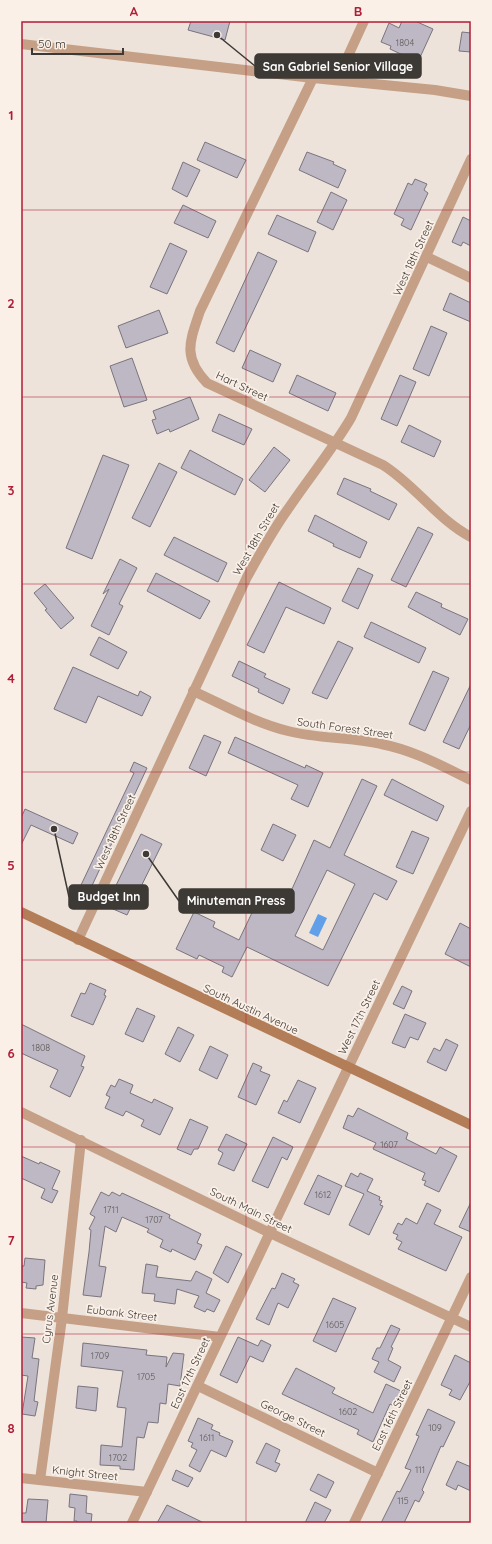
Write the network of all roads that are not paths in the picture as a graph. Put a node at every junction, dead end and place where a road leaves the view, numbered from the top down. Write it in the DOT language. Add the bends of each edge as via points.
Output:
graph roads {
  1 [pos="364,21"];
  2 [pos="21,44"];
  3 [pos="313,78"];
  4 [pos="337,80"];
  5 [pos="471,96"];
  6 [pos="471,159"];
  7 [pos="427,257"];
  8 [pos="471,278"];
  9 [pos="337,442"];
  10 [pos="471,537"];
  11 [pos="193,691"];
  12 [pos="471,780"];
  13 [pos="471,811"];
  14 [pos="21,912"];
  15 [pos="78,940"];
  16 [pos="348,1068"];
  17 [pos="21,1112"];
  18 [pos="471,1125"];
  19 [pos="81,1140"];
  20 [pos="270,1233"];
  21 [pos="471,1277"];
  22 [pos="21,1313"];
  23 [pos="62,1318"];
  24 [pos="452,1318"];
  25 [pos="471,1327"];
  26 [pos="220,1337"];
  27 [pos="198,1386"];
  28 [pos="378,1473"];
  29 [pos="21,1478"];
  30 [pos="40,1480"];
  31 [pos="147,1492"];
  32 [pos="132,1523"];
  33 [pos="354,1523"];
  1 -- 4 [label="street"];
  2 -- 3 [label="street"];
  3 -- 4 [label="street"];
  3 -- 9 [label="street, Hart Street" via="200,311 189,343 194,367 206,383"];
  4 -- 5 [label="street"];
  6 -- 7 [label="street, West 18th Street"];
  7 -- 8 [label="street"];
  7 -- 9 [label="street, West 18th Street" via="351,418"];
  9 -- 10 [label="street, Hart Street" via="398,474 447,520"];
  9 -- 11 [label="street, West 18th Street" via="266,542"];
  11 -- 12 [label="street, South Forest Street" via="263,723 287,731 308,736 381,743 411,751"];
  11 -- 15 [label="street, West 18th Street"];
  13 -- 16 [label="street, West 17th Street"];
  14 -- 15 [label="main road, South Austin Avenue"];
  15 -- 16 [label="main road, South Austin Avenue"];
  16 -- 18 [label="main road, South Austin Avenue"];
  16 -- 20 [label="street, West 17th Street"];
  17 -- 19 [label="street, South Main Street"];
  19 -- 20 [label="street, South Main Street"];
  19 -- 23 [label="street, Cyrus Avenue"];
  20 -- 24 [label="street, South Main Street"];
  20 -- 26 [label="street, East 17th Street"];
  21 -- 24 [label="street, East 16th Street"];
  22 -- 23 [label="street, Eubank Street"];
  23 -- 26 [label="street, Eubank Street"];
  23 -- 30 [label="street, Cyrus Avenue"];
  24 -- 25 [label="street, South Main Street"];
  24 -- 28 [label="street, East 16th Street"];
  26 -- 27 [label="street, East 17th Street"];
  27 -- 28 [label="street, George Street"];
  27 -- 31 [label="street, East 17th Street"];
  28 -- 33 [label="street, East 16th Street"];
  29 -- 30 [label="street, Knight Street"];
  30 -- 31 [label="street, Knight Street"];
  31 -- 32 [label="street, East 17th Street"];
}
